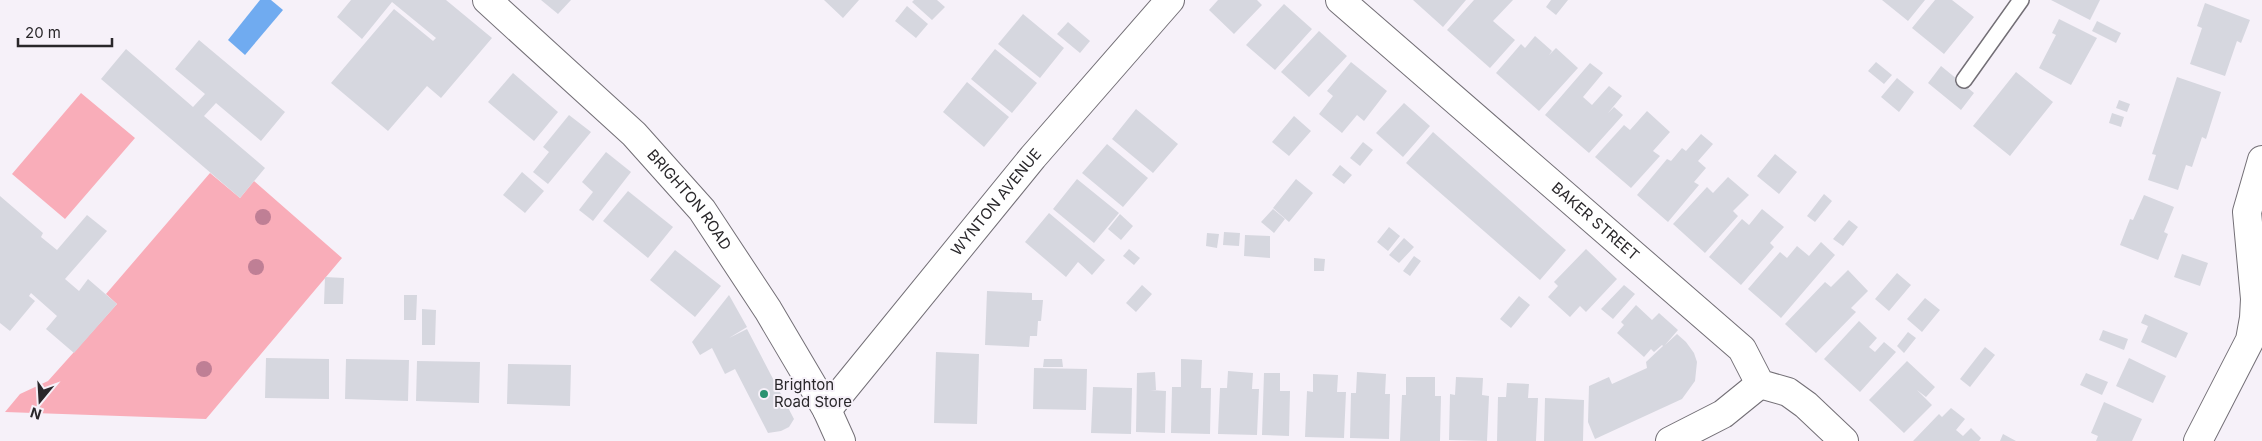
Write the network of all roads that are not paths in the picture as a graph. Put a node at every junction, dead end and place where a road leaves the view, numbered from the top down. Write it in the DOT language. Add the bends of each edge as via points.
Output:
graph roads {
  1 [pos="487,0"];
  2 [pos="1170,0"];
  3 [pos="1340,0"];
  4 [pos="2021,0"];
  5 [pos="1964,80"];
  6 [pos="2262,160"];
  7 [pos="1760,384"];
  8 [pos="827,410"];
  9 [pos="841,441"];
  10 [pos="1670,441"];
  11 [pos="1844,441"];
  12 [pos="2198,441"];
  1 -- 8 [label="street, BRIGHTON ROAD" via="634,134 702,210 768,310"];
  2 -- 8 [label="street, WYNTON AVENUE" via="1033,157"];
  3 -- 7 [label="street, BAKER STREET" via="1742,349"];
  4 -- 5 [label="lane"];
  6 -- 12 [label="street" via="2247,212 2255,299 2250,340"];
  7 -- 10 [label="street" via="1723,414"];
  7 -- 11 [label="street" via="1788,392"];
  8 -- 9 [label="street, BRIGHTON ROAD"];
}
